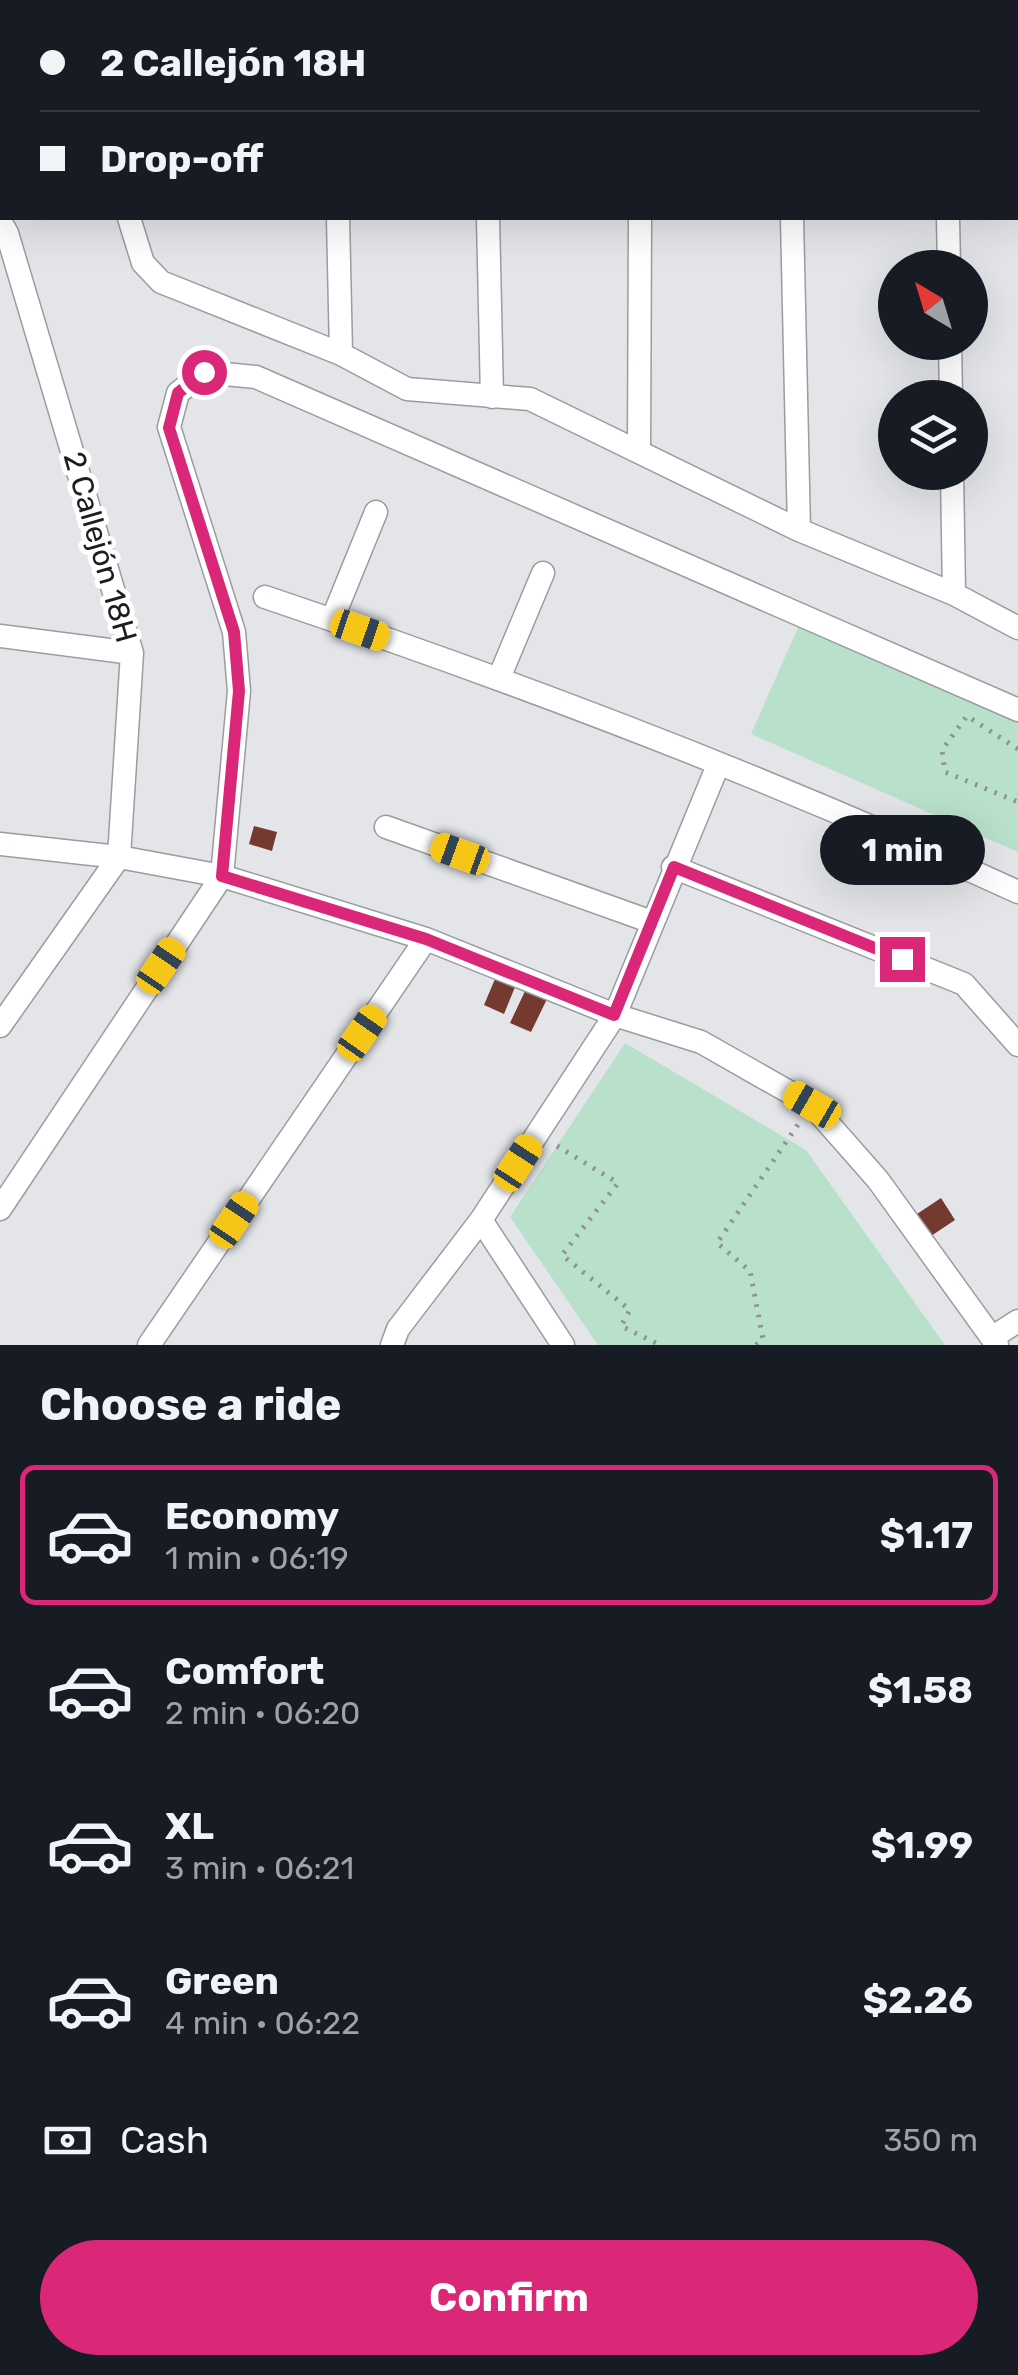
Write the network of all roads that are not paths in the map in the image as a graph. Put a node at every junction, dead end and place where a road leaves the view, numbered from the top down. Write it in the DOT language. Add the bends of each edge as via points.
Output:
graph roads {
  1 [pos="0,220"];
  2 [pos="130,220"];
  3 [pos="338,220"];
  4 [pos="488,220"];
  5 [pos="640,220"];
  6 [pos="792,220"];
  7 [pos="948,220"];
  8 [pos="948,250"];
  9 [pos="341,354"];
  10 [pos="492,396"];
  11 [pos="640,451"];
  12 [pos="952,490"];
  13 [pos="376,512"];
  14 [pos="799,530"];
  15 [pos="544,573"];
  16 [pos="954,594"];
  17 [pos="264,597"];
  18 [pos="332,620"];
  19 [pos="1018,628"];
  20 [pos="0,636"];
  21 [pos="132,653"];
  22 [pos="499,678"];
  23 [pos="1018,710"];
  24 [pos="718,764"];
  25 [pos="386,827"];
  26 [pos="0,844"];
  27 [pos="120,857"];
  28 [pos="674,867"];
  29 [pos="222,876"];
  30 [pos="1018,892"];
  31 [pos="652,922"];
  32 [pos="426,939"];
  33 [pos="614,1015"];
  34 [pos="0,1026"];
  35 [pos="1018,1045"];
  36 [pos="0,1209"];
  37 [pos="481,1220"];
  38 [pos="1018,1321"];
  39 [pos="995,1341"];
  40 [pos="149,1345"];
  41 [pos="392,1345"];
  42 [pos="562,1345"];
  1 -- 21 [label="street, 2 Callejón 18H"];
  2 -- 9 [label="street" via="142,263 161,282"];
  3 -- 9 [label="street"];
  4 -- 10 [label="street"];
  5 -- 11 [label="street"];
  6 -- 14 [label="street"];
  7 -- 8 [label="street"];
  9 -- 10 [label="street" via="408,389"];
  10 -- 11 [label="street" via="530,399"];
  11 -- 14 [label="street"];
  12 -- 16 [label="street"];
  13 -- 18 [label="street"];
  14 -- 16 [label="street"];
  15 -- 22 [label="street"];
  16 -- 19 [label="street"];
  17 -- 18 [label="street"];
  18 -- 22 [label="street"];
  20 -- 21 [label="street"];
  21 -- 27 [label="street, 2 Callejón 18H"];
  22 -- 24 [label="street"];
  23 -- 29 [label="street" via="256,376 204,372 178,393 169,428 234,632 239,691"];
  24 -- 28 [label="street"];
  24 -- 30 [label="street"];
  25 -- 31 [label="street"];
  26 -- 27 [label="street"];
  27 -- 29 [label="street"];
  27 -- 34 [label="street"];
  28 -- 31 [label="street"];
  28 -- 35 [label="street" via="964,984"];
  29 -- 32 [label="street"];
  29 -- 36 [label="street"];
  31 -- 33 [label="street"];
  32 -- 33 [label="street"];
  32 -- 40 [label="street"];
  33 -- 37 [label="street"];
  33 -- 39 [label="street" via="701,1042 812,1105 878,1180"];
  37 -- 41 [label="street"];
  37 -- 42 [label="street"];
  38 -- 39 [label="street"];
}
